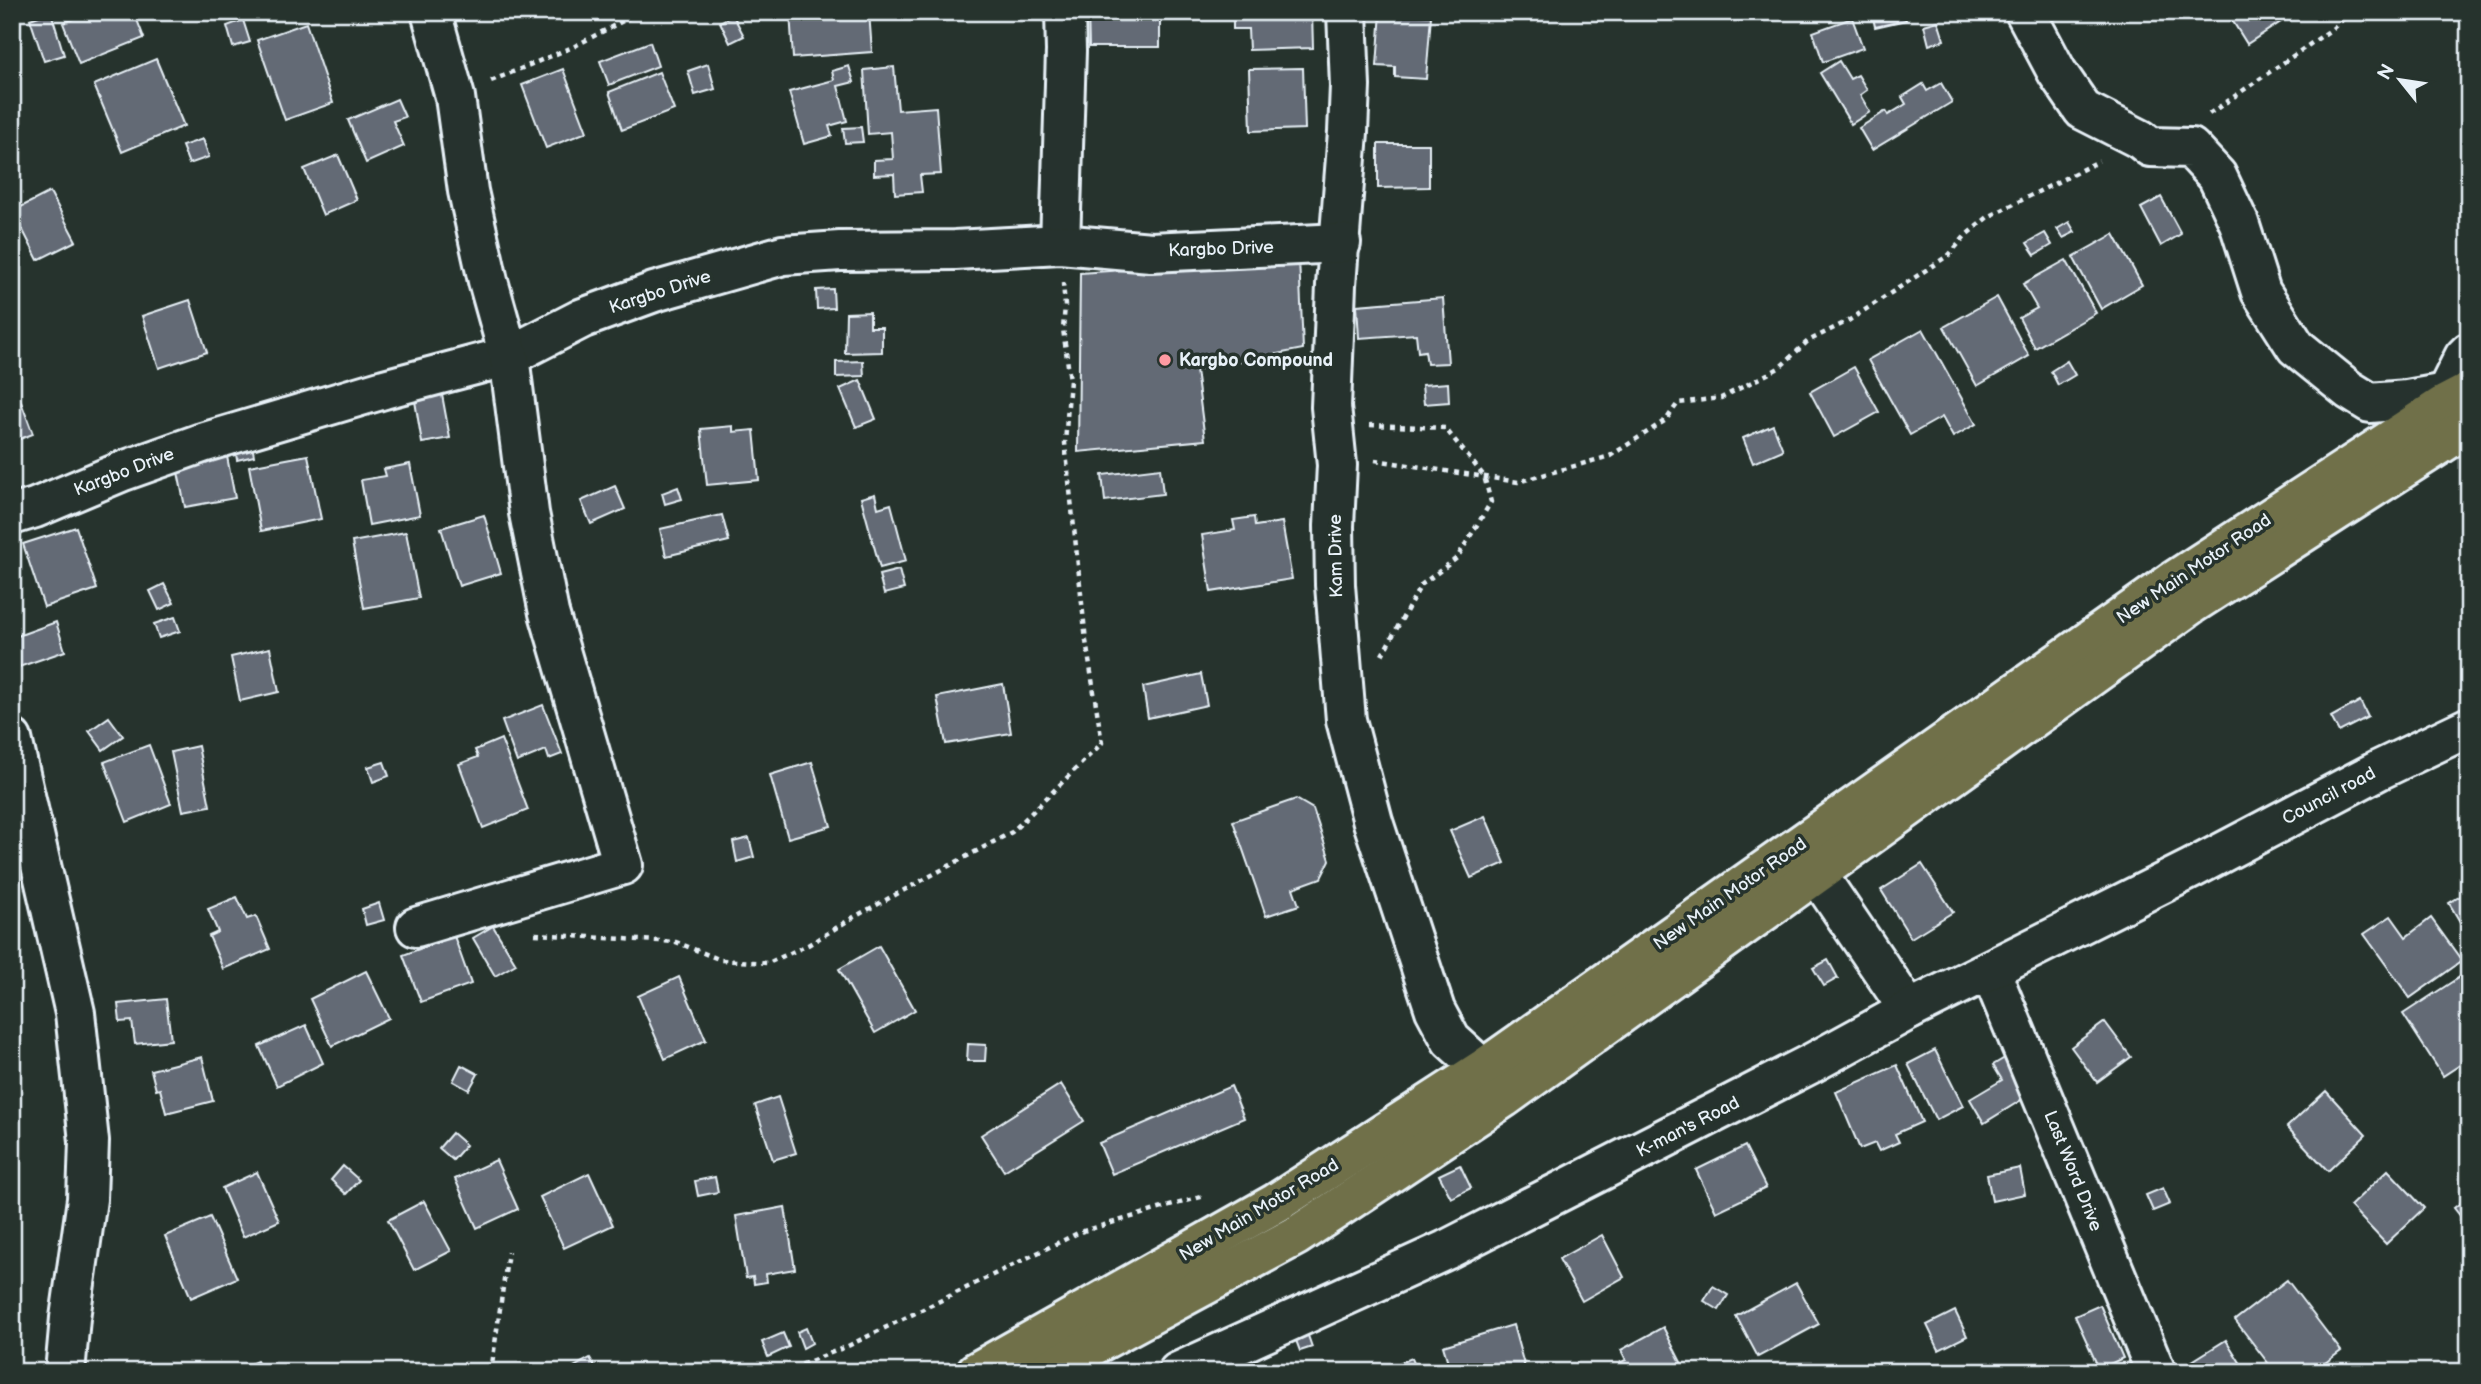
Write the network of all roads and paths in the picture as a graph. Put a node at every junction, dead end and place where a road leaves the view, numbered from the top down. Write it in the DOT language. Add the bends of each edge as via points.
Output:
graph roads {
  1 [pos="431,12"];
  2 [pos="639,12"];
  3 [pos="1065,12"];
  4 [pos="1347,12"];
  5 [pos="2025,12"];
  6 [pos="2351,12"];
  7 [pos="454,97"];
  8 [pos="2207,115"];
  9 [pos="2140,139"];
  10 [pos="1341,243"];
  11 [pos="1060,244"];
  12 [pos="2469,352"];
  13 [pos="509,356"];
  14 [pos="2457,404"];
  15 [pos="1331,407"];
  16 [pos="1336,453"];
  17 [pos="12,515"];
  18 [pos="1377,663"];
  19 [pos="2469,727"];
  20 [pos="12,739"];
  21 [pos="2191,869"];
  22 [pos="1817,874"];
  23 [pos="416,927"];
  24 [pos="525,933"];
  25 [pos="1990,970"];
  26 [pos="1909,1010"];
  27 [pos="1483,1069"];
  28 [pos="1213,1193"];
  29 [pos="508,1252"];
  30 [pos="65,1372"];
  31 [pos="491,1372"];
  32 [pos="783,1372"];
  33 [pos="976,1372"];
  34 [pos="1044,1372"];
  35 [pos="1178,1372"];
  36 [pos="2156,1372"];
  1 -- 7 [label="street"];
  2 -- 7 [label="path" via="573,47"];
  3 -- 11 [label="street"];
  4 -- 10 [label="street, Kam Drive" via="1350,86"];
  5 -- 9 [label="street" via="2083,110"];
  6 -- 8 [label="path"];
  7 -- 13 [label="street" via="468,191"];
  9 -- 14 [label="street" via="2150,147 2191,148 2217,176 2239,223 2261,292 2296,347 2317,365 2370,402"];
  9 -- 16 [label="path" via="1988,217 1949,255 1848,321 1808,341 1779,368 1721,398 1678,403 1667,419 1610,456 1518,482"];
  10 -- 11 [label="street, Kargbo Drive" via="1151,252"];
  10 -- 15 [label="street, Kam Drive"];
  11 -- 13 [label="street, Kargbo Drive" via="783,255 583,318"];
  11 -- 24 [label="path" via="1070,380 1065,443 1102,743 1012,832 768,964 721,960 676,942"];
  12 -- 14 [label="street" via="2464,357"];
  13 -- 17 [label="street, Kargbo Drive" via="202,443"];
  13 -- 23 [label="street" via="529,513 549,614 623,865"];
  14 -- 22 [label="highway, New Main Motor Road" via="2192,604"];
  14 -- 27 [label="highway, New Main Motor Road" via="2175,580"];
  15 -- 16 [label="street, Kam Drive"];
  15 -- 18 [label="path" via="1373,426 1445,428 1484,476 1491,502 1457,558 1422,585"];
  16 -- 27 [label="street, Kam Drive" via="1335,585 1346,720 1373,822 1435,1010 1451,1040"];
  19 -- 21 [label="street, Council road"];
  20 -- 30 [label="street" via="75,1013 89,1141 87,1199"];
  21 -- 25 [label="street, K-man's Road"];
  22 -- 26 [label="street"];
  22 -- 34 [label="highway, New Main Motor Road" via="1504,1098 1296,1236"];
  25 -- 26 [label="street, K-man's Road"];
  25 -- 36 [label="street, Last Word Drive"];
  26 -- 35 [label="street, K-man's Road" via="1446,1250"];
  27 -- 33 [label="highway, New Main Motor Road" via="1276,1203"];
  28 -- 32 [label="path" via="1080,1232 848,1346"];
  29 -- 31 [label="path"];
}
